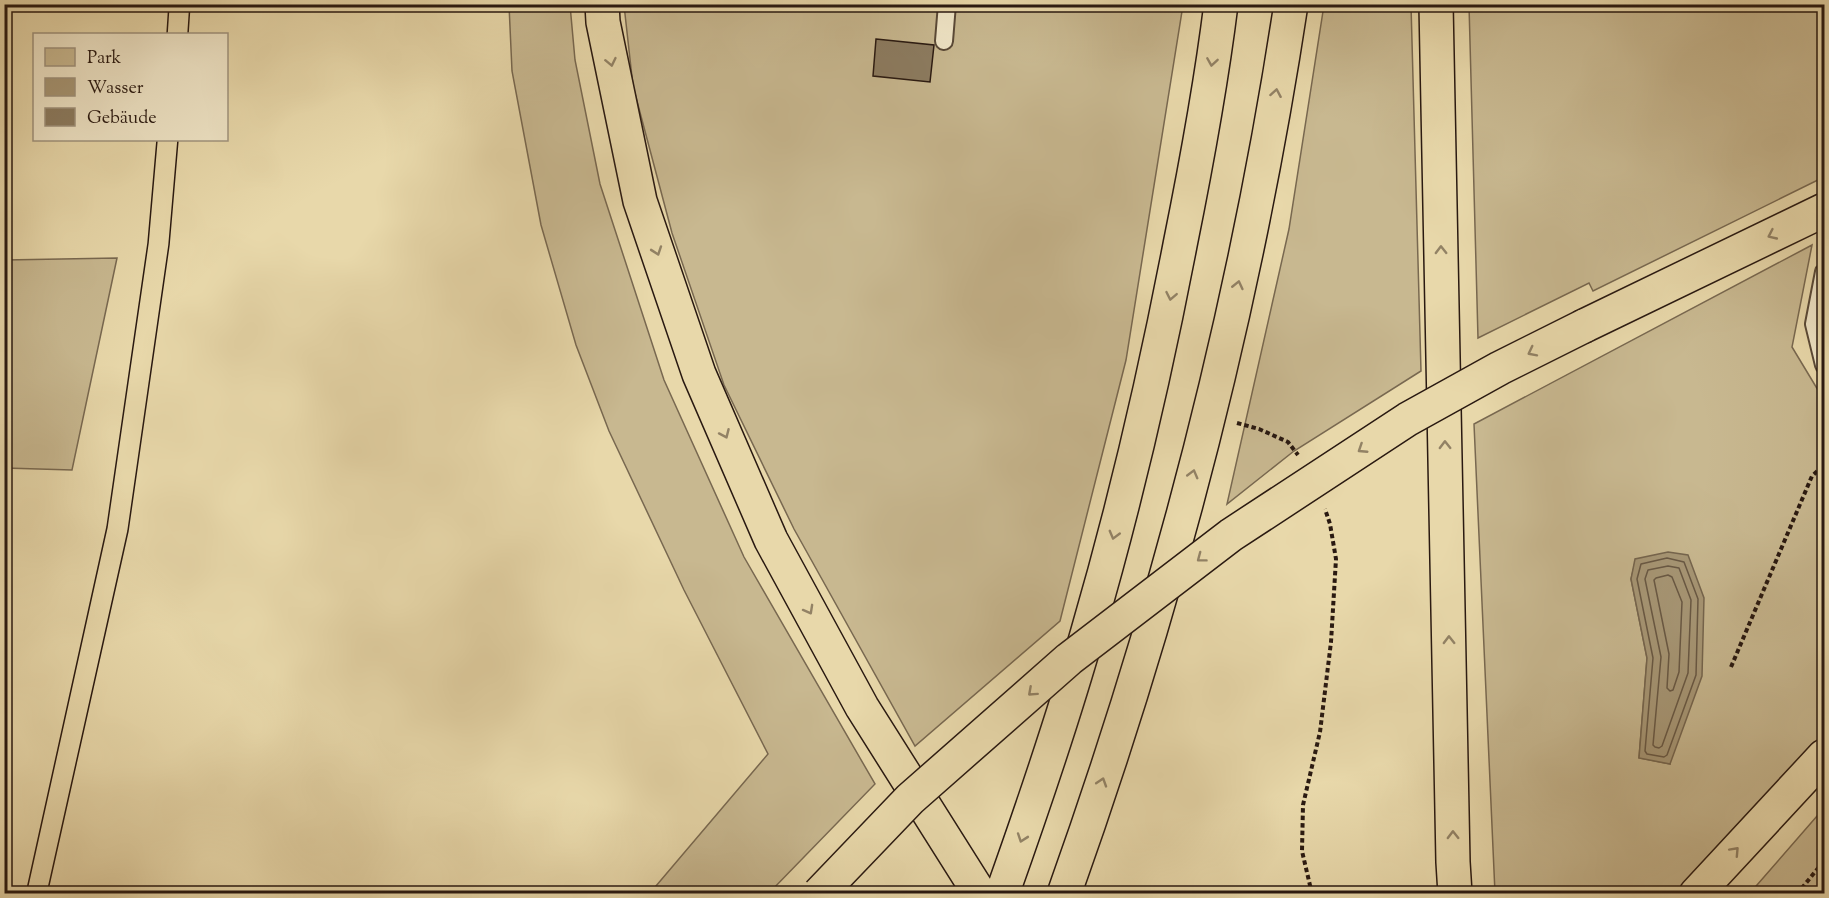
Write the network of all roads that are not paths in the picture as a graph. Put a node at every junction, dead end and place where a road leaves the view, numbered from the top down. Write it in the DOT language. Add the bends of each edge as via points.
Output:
graph roads {
  1 [pos="602,4"];
  2 [pos="946,4"];
  3 [pos="1221,4"];
  4 [pos="1291,4"];
  5 [pos="1436,4"];
  6 [pos="944,41"];
  7 [pos="1824,210"];
  8 [pos="1824,272"];
  9 [pos="1824,365"];
  10 [pos="1824,756"];
  11 [pos="819,894"];
  12 [pos="980,894"];
  13 [pos="1002,894"];
  14 [pos="1064,894"];
  15 [pos="1455,894"];
  16 [pos="1696,894"];
  1 -- 12 [label="highway, one-way" via="640,201 699,374 771,540 862,707"];
  2 -- 6 [label="lane"];
  3 -- 13 [label="highway, one-way" via="1196,168 1130,478 1088,631"];
  14 -- 4 [label="highway, one-way" via="1132,693 1208,416 1253,218"];
  15 -- 5 [label="highway, one-way"];
  7 -- 11 [label="highway, one-way, bridge" via="1500,368 1408,419 1231,535 1069,659 910,799"];
  8 -- 9 [label="lane" via="1814,324"];
  16 -- 10 [label="highway, one-way"];
}
